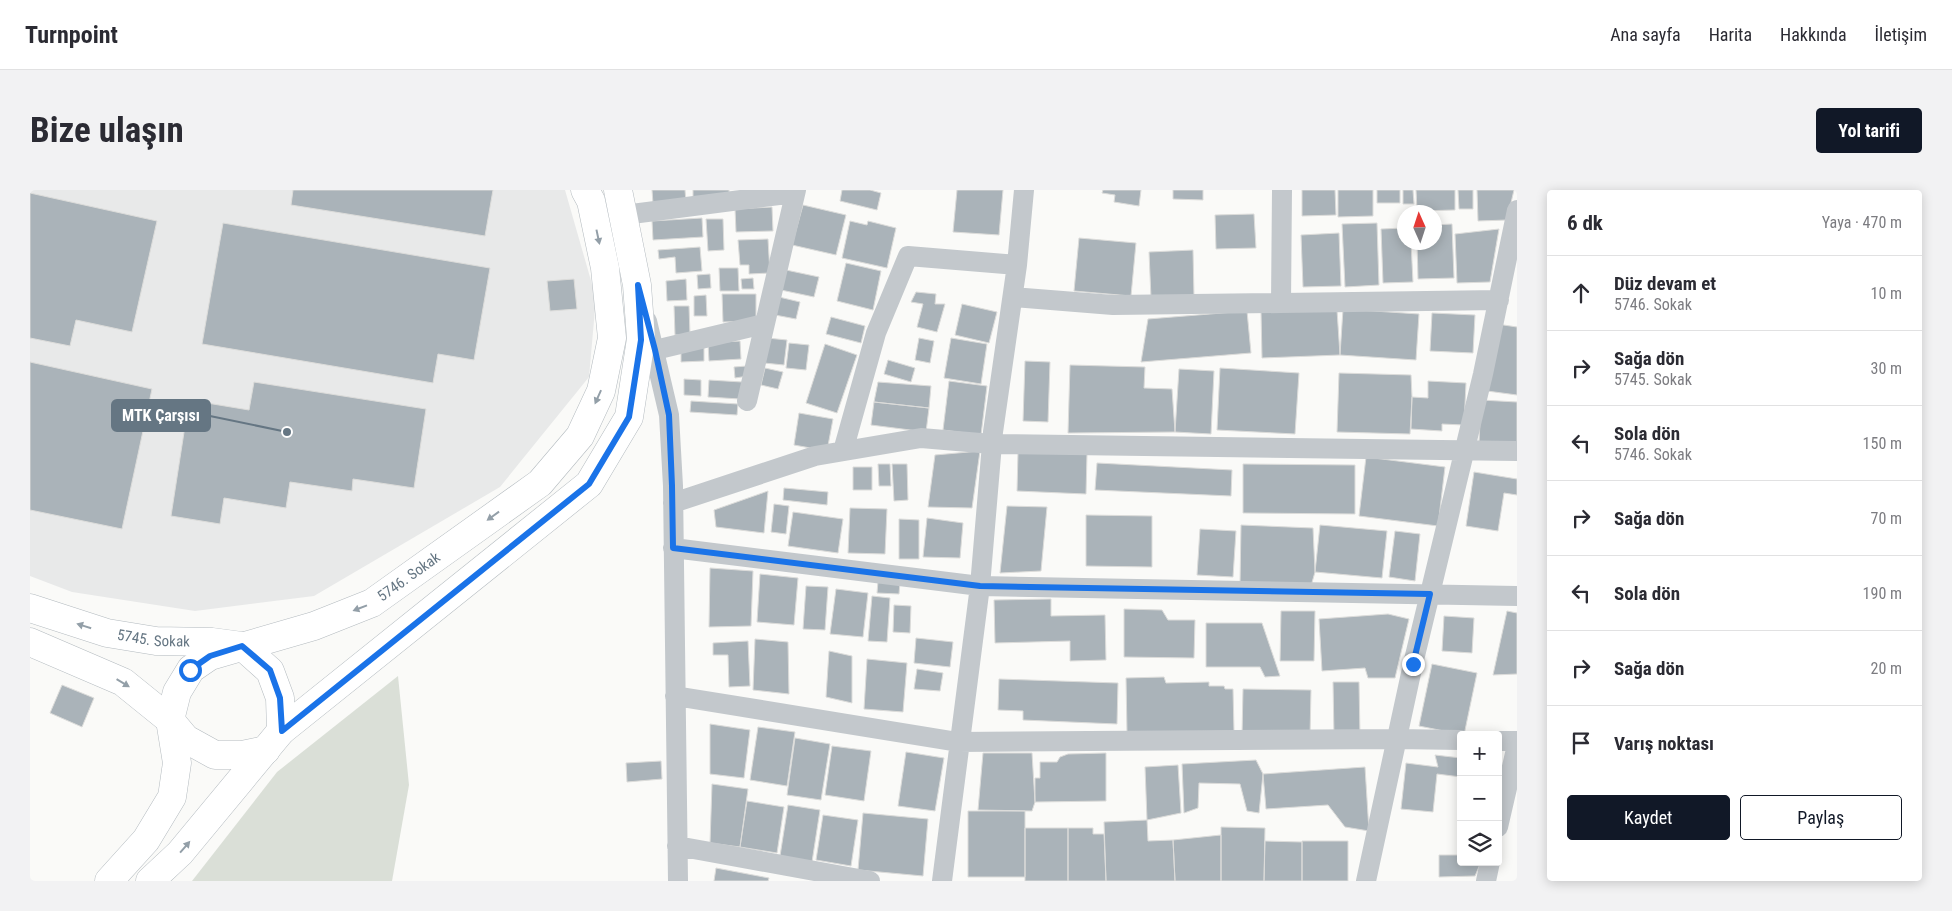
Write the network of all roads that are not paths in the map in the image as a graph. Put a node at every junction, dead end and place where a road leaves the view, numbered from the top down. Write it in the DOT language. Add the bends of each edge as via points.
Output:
graph roads {
  1 [pos="586,190"];
  2 [pos="1024,190"];
  3 [pos="1282,190"];
  4 [pos="796,192"];
  5 [pos="621,202"];
  6 [pos="1517,210"];
  7 [pos="1017,265"];
  8 [pos="638,285"];
  9 [pos="1505,292"];
  10 [pos="1013,297"];
  11 [pos="1280,303"];
  12 [pos="764,324"];
  13 [pos="655,350"];
  14 [pos="747,401"];
  15 [pos="992,444"];
  16 [pos="1465,449"];
  17 [pos="844,451"];
  18 [pos="1517,451"];
  19 [pos="673,503"];
  20 [pos="673,548"];
  21 [pos="980,586"];
  22 [pos="1430,594"];
  23 [pos="1517,596"];
  24 [pos="30,608"];
  25 [pos="30,642"];
  26 [pos="242,646"];
  27 [pos="675,696"];
  28 [pos="170,720"];
  29 [pos="1396,739"];
  30 [pos="274,740"];
  31 [pos="1457,740"];
  32 [pos="1502,741"];
  33 [pos="1517,741"];
  34 [pos="958,742"];
  35 [pos="1517,745"];
  36 [pos="1499,821"];
  37 [pos="677,846"];
  38 [pos="1489,866"];
  39 [pos="109,881"];
  40 [pos="150,881"];
  41 [pos="678,881"];
  42 [pos="870,881"];
  43 [pos="942,881"];
  44 [pos="1366,881"];
  45 [pos="1486,881"];
  1 -- 26 [label="main road, 5746. Sokak, one-way" via="605,268 612,338 601,392 580,436 540,483 372,603 314,626"];
  2 -- 7 [label="street"];
  3 -- 11 [label="street"];
  4 -- 5 [label="street"];
  4 -- 12 [label="street"];
  5 -- 8 [label="main road"];
  6 -- 9 [label="street"];
  7 -- 10 [label="street"];
  7 -- 17 [label="street" via="908,256 876,333"];
  8 -- 13 [label="street"];
  8 -- 30 [label="main road" via="641,340 629,417 589,484"];
  9 -- 11 [label="street"];
  9 -- 16 [label="street"];
  10 -- 11 [label="street" via="1113,305"];
  10 -- 15 [label="street"];
  12 -- 13 [label="street"];
  12 -- 14 [label="street"];
  13 -- 19 [label="street" via="669,415"];
  15 -- 16 [label="street"];
  15 -- 17 [label="street" via="921,438"];
  15 -- 21 [label="street"];
  16 -- 18 [label="street"];
  16 -- 22 [label="street"];
  17 -- 19 [label="street" via="815,456"];
  19 -- 20 [label="street"];
  20 -- 21 [label="street"];
  20 -- 27 [label="street"];
  21 -- 22 [label="street"];
  21 -- 34 [label="street"];
  22 -- 23 [label="street"];
  22 -- 29 [label="street"];
  26 -- 24 [label="main road, 5745. Sokak, one-way" via="156,641 107,633"];
  25 -- 28 [label="main road, one-way" via="123,682"];
  26 -- 28 [label="main road, 5746. Sokak" via="210,656 190,670 177,692"];
  26 -- 30 [label="main road" via="270,670 280,698"];
  27 -- 34 [label="street"];
  27 -- 37 [label="street"];
  28 -- 30 [label="main road" via="186,739 215,755 242,755"];
  28 -- 39 [label="main road, 5746. Sokak" via="177,764 172,797 146,840"];
  29 -- 31 [label="street"];
  29 -- 34 [label="street"];
  29 -- 44 [label="street"];
  40 -- 30 [label="main road, one-way" via="180,853"];
  32 -- 33 [label="street"];
  34 -- 43 [label="street"];
  35 -- 36 [label="street"];
  37 -- 41 [label="street"];
  37 -- 42 [label="street"];
  38 -- 45 [label="street"];
}
